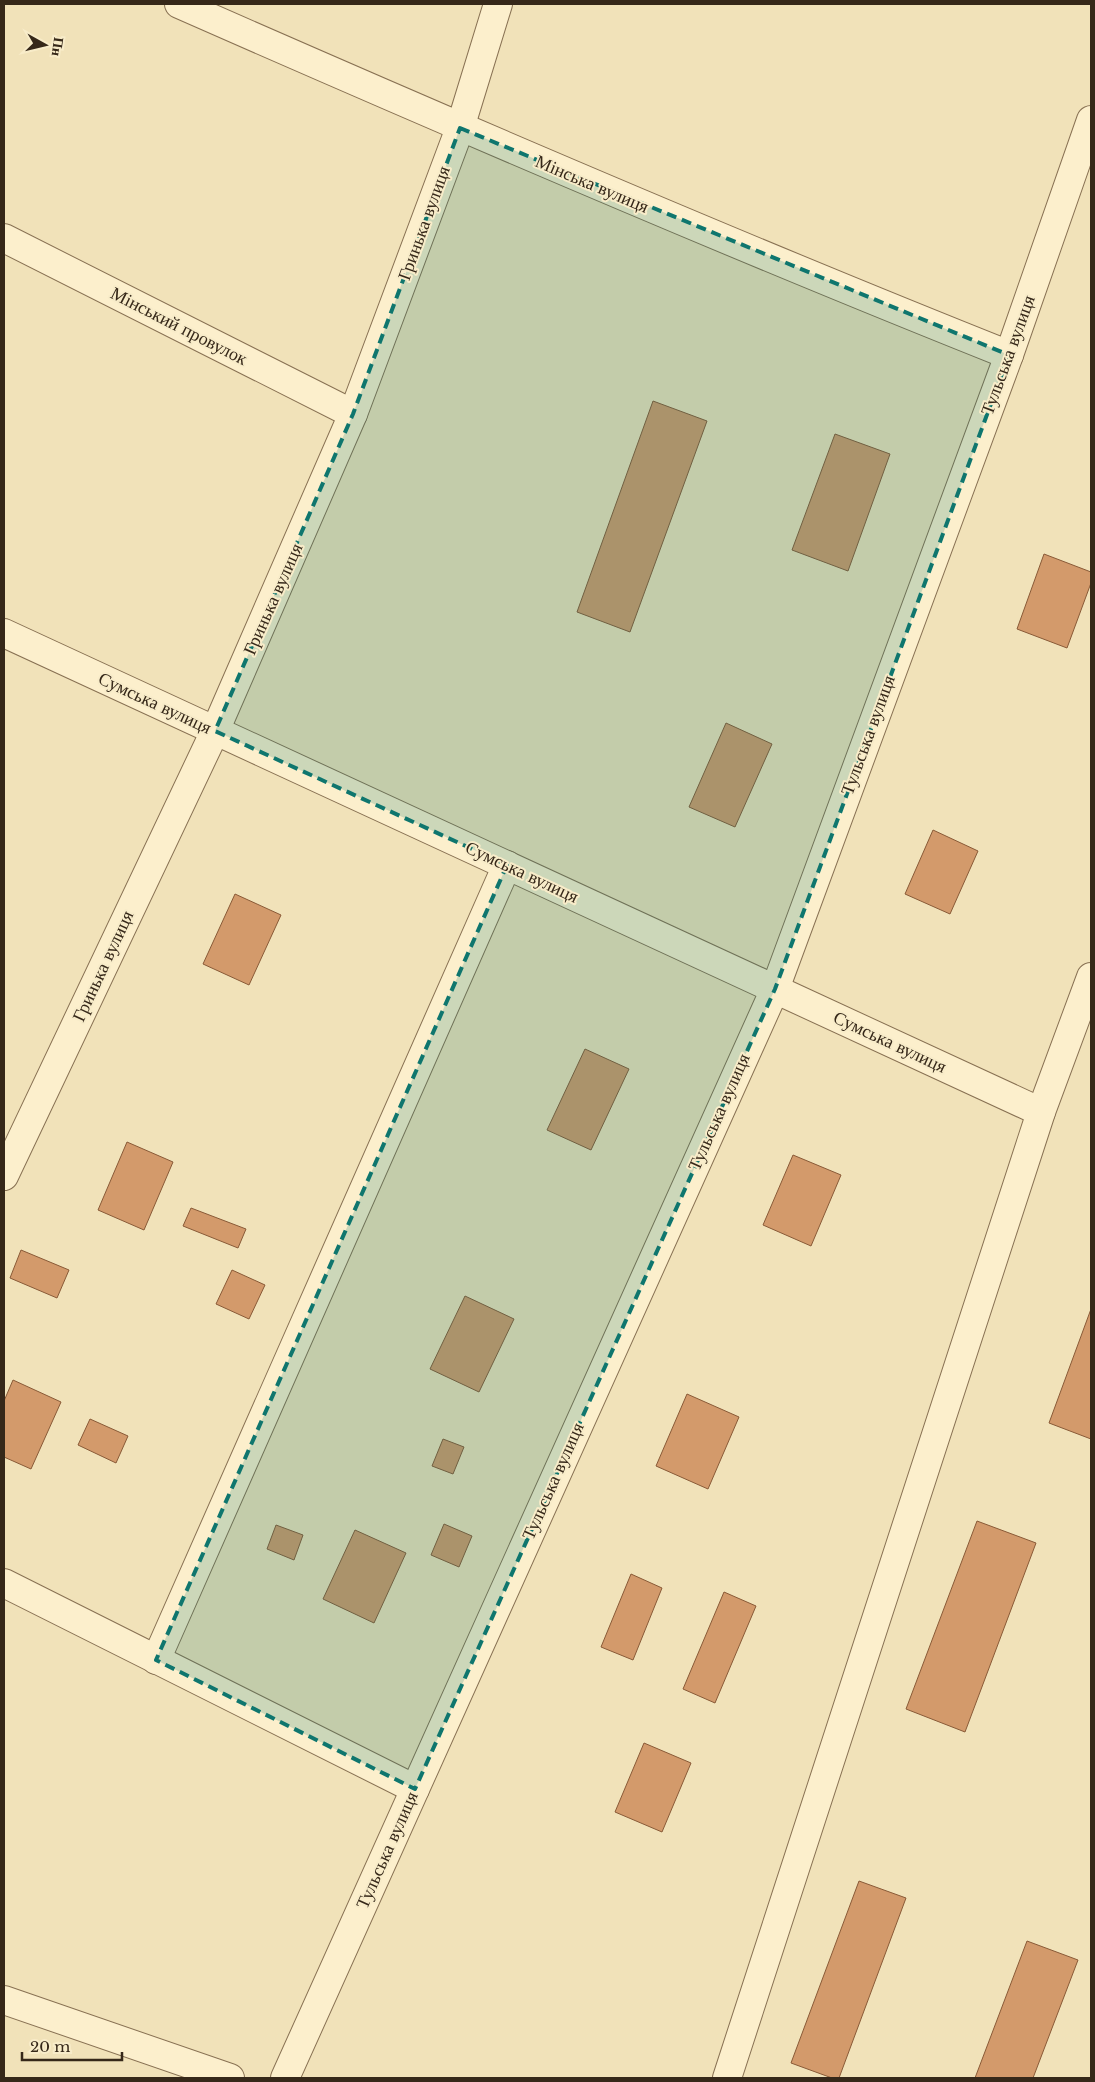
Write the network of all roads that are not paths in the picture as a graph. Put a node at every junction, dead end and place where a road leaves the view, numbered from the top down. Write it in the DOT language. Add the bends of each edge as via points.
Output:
graph roads {
  1 [pos="179,4"];
  2 [pos="498,4"];
  3 [pos="1091,120"];
  4 [pos="460,128"];
  5 [pos="4,238"];
  6 [pos="1009,355"];
  7 [pos="353,414"];
  8 [pos="4,633"];
  9 [pos="215,730"];
  10 [pos="507,865"];
  11 [pos="1091,977"];
  12 [pos="775,989"];
  13 [pos="1040,1112"];
  14 [pos="4,1176"];
  15 [pos="4,1584"];
  16 [pos="156,1660"];
  17 [pos="414,1789"];
  18 [pos="4,2000"];
  19 [pos="230,2078"];
  20 [pos="285,2078"];
  21 [pos="727,2078"];
  1 -- 4 [label="street, Мінська вулиця"];
  2 -- 4 [label="street, Гринька вулиця"];
  3 -- 6 [label="street, Тульська вулиця"];
  4 -- 6 [label="street, Мінська вулиця"];
  4 -- 7 [label="street, Гринька вулиця"];
  5 -- 7 [label="street, Мінський провулок"];
  6 -- 12 [label="street, Тульська вулиця"];
  7 -- 9 [label="street, Гринька вулиця"];
  8 -- 9 [label="street, Сумська вулиця"];
  9 -- 10 [label="street, Сумська вулиця"];
  9 -- 14 [label="street, Гринька вулиця"];
  10 -- 12 [label="street, Сумська вулиця"];
  10 -- 16 [label="street"];
  11 -- 13 [label="street"];
  12 -- 13 [label="street, Сумська вулиця"];
  12 -- 17 [label="street, Тульська вулиця"];
  13 -- 21 [label="street"];
  15 -- 16 [label="street"];
  16 -- 17 [label="street"];
  17 -- 20 [label="street, Тульська вулиця"];
  18 -- 19 [label="street"];
}
